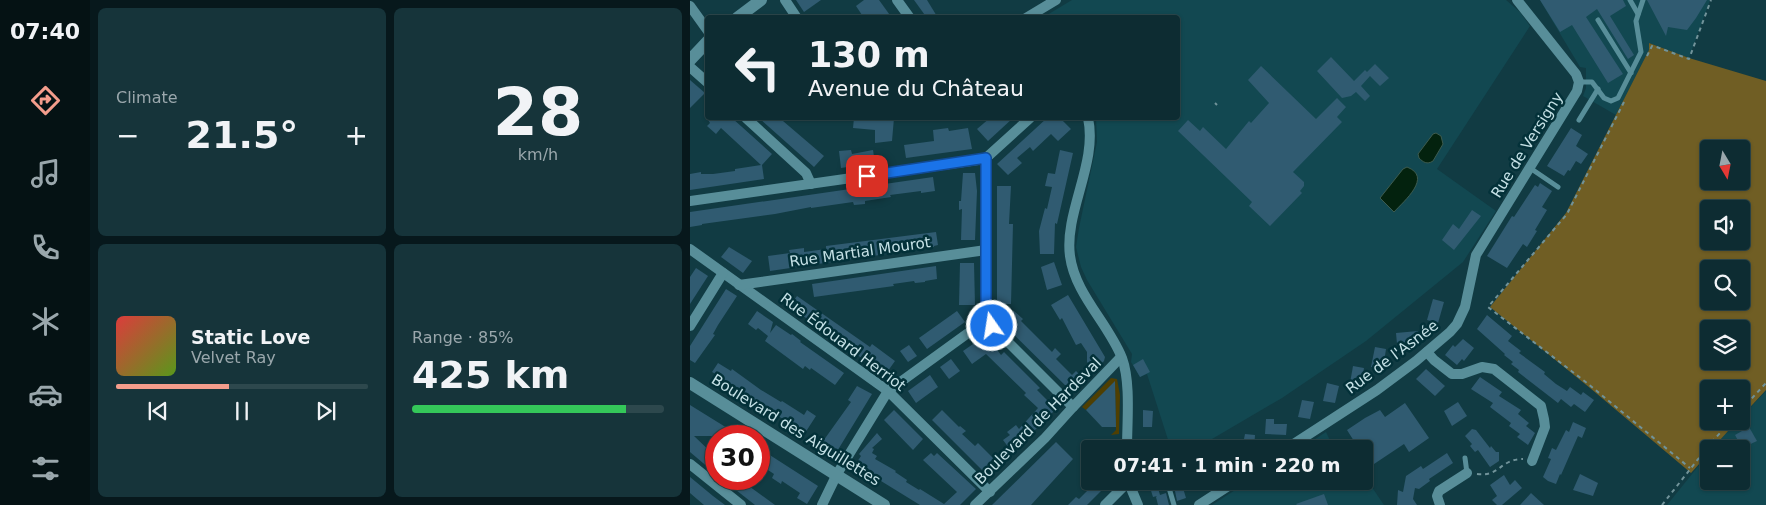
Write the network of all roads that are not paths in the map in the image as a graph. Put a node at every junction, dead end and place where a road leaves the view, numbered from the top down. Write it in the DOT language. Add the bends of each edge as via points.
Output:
graph roads {
  1 [pos="761,0"];
  2 [pos="785,0"];
  3 [pos="898,0"];
  4 [pos="1056,0"];
  5 [pos="1517,0"];
  6 [pos="1630,0"];
  7 [pos="1643,0"];
  8 [pos="690,6"];
  9 [pos="1638,14"];
  10 [pos="741,15"];
  11 [pos="795,15"];
  12 [pos="908,15"];
  13 [pos="1031,15"];
  14 [pos="1598,20"];
  15 [pos="705,27"];
  16 [pos="705,44"];
  17 [pos="690,60"];
  18 [pos="690,67"];
  19 [pos="1631,73"];
  20 [pos="705,80"];
  21 [pos="1578,82"];
  22 [pos="1598,89"];
  23 [pos="748,120"];
  24 [pos="1028,120"];
  25 [pos="1088,120"];
  26 [pos="1579,120"];
  27 [pos="986,158"];
  28 [pos="1530,168"];
  29 [pos="811,184"];
  30 [pos="1558,186"];
  31 [pos="690,201"];
  32 [pos="690,249"];
  33 [pos="986,250"];
  34 [pos="1474,259"];
  35 [pos="723,273"];
  36 [pos="739,285"];
  37 [pos="986,320"];
  38 [pos="690,326"];
  39 [pos="1428,352"];
  40 [pos="1121,357"];
  41 [pos="690,383"];
  42 [pos="888,391"];
  43 [pos="1073,407"];
  44 [pos="1127,440"];
  45 [pos="1300,440"];
  46 [pos="1465,458"];
  47 [pos="1532,461"];
  48 [pos="690,464"];
  49 [pos="1467,473"];
  50 [pos="836,474"];
  51 [pos="1120,490"];
  52 [pos="1131,490"];
  53 [pos="1170,490"];
  54 [pos="1222,490"];
  55 [pos="990,492"];
  56 [pos="740,505"];
  57 [pos="822,505"];
  58 [pos="884,505"];
  59 [pos="975,505"];
  60 [pos="1105,505"];
  61 [pos="1138,505"];
  62 [pos="1174,505"];
  63 [pos="1198,505"];
  64 [pos="1440,505"];
  1 -- 10 [label="main road"];
  2 -- 11 [label="street"];
  3 -- 12 [label="street"];
  4 -- 13 [label="street"];
  5 -- 21 [label="street, Rue de Versigny" via="1576,74"];
  6 -- 9 [label="lane"];
  7 -- 9 [label="lane"];
  8 -- 15 [label="street"];
  9 -- 19 [label="lane" via="1641,50"];
  14 -- 19 [label="lane"];
  16 -- 17 [label="main road"];
  18 -- 20 [label="street"];
  19 -- 22 [label="lane" via="1615,100 1604,98"];
  21 -- 22 [label="lane" via="1592,82"];
  21 -- 28 [label="street, Rue de Versigny" via="1575,96"];
  22 -- 26 [label="lane"];
  23 -- 29 [label="street" via="806,172"];
  24 -- 27 [label="street"];
  25 -- 40 [label="street" via="1090,148 1070,234 1070,257 1077,280"];
  27 -- 29 [label="street"];
  27 -- 33 [label="street"];
  28 -- 30 [label="lane"];
  28 -- 34 [label="street, Rue de Versigny"];
  29 -- 31 [label="street"];
  32 -- 35 [label="street, Rue Édouard Herriot"];
  33 -- 36 [label="street, Rue Martial Mourot"];
  33 -- 37 [label="street"];
  34 -- 39 [label="street, Rue de l'Asnée" via="1461,316 1450,332"];
  35 -- 36 [label="street, Rue Édouard Herriot"];
  35 -- 38 [label="street"];
  36 -- 42 [label="street, Rue Édouard Herriot"];
  37 -- 42 [label="street"];
  37 -- 43 [label="street"];
  39 -- 45 [label="street, Rue de l'Asnée"];
  39 -- 47 [label="street" via="1452,374 1482,367 1494,369 1541,406 1545,427"];
  40 -- 43 [label="street, Boulevard de Hardeval"];
  40 -- 44 [label="street" via="1126,384"];
  41 -- 50 [label="main road, Boulevard des Aiguillettes"];
  42 -- 50 [label="street"];
  42 -- 55 [label="street, Rue Édouard Herriot"];
  43 -- 55 [label="street, Boulevard de Hardeval"];
  46 -- 49 [label="lane"];
  48 -- 56 [label="street"];
  49 -- 64 [label="street" via="1439,491"];
  50 -- 57 [label="street"];
  50 -- 58 [label="main road, Boulevard des Aiguillettes"];
  51 -- 60 [label="street"];
  52 -- 61 [label="street"];
  53 -- 62 [label="lane"];
  54 -- 63 [label="street"];
  55 -- 59 [label="street, Boulevard de Hardeval"];
}
